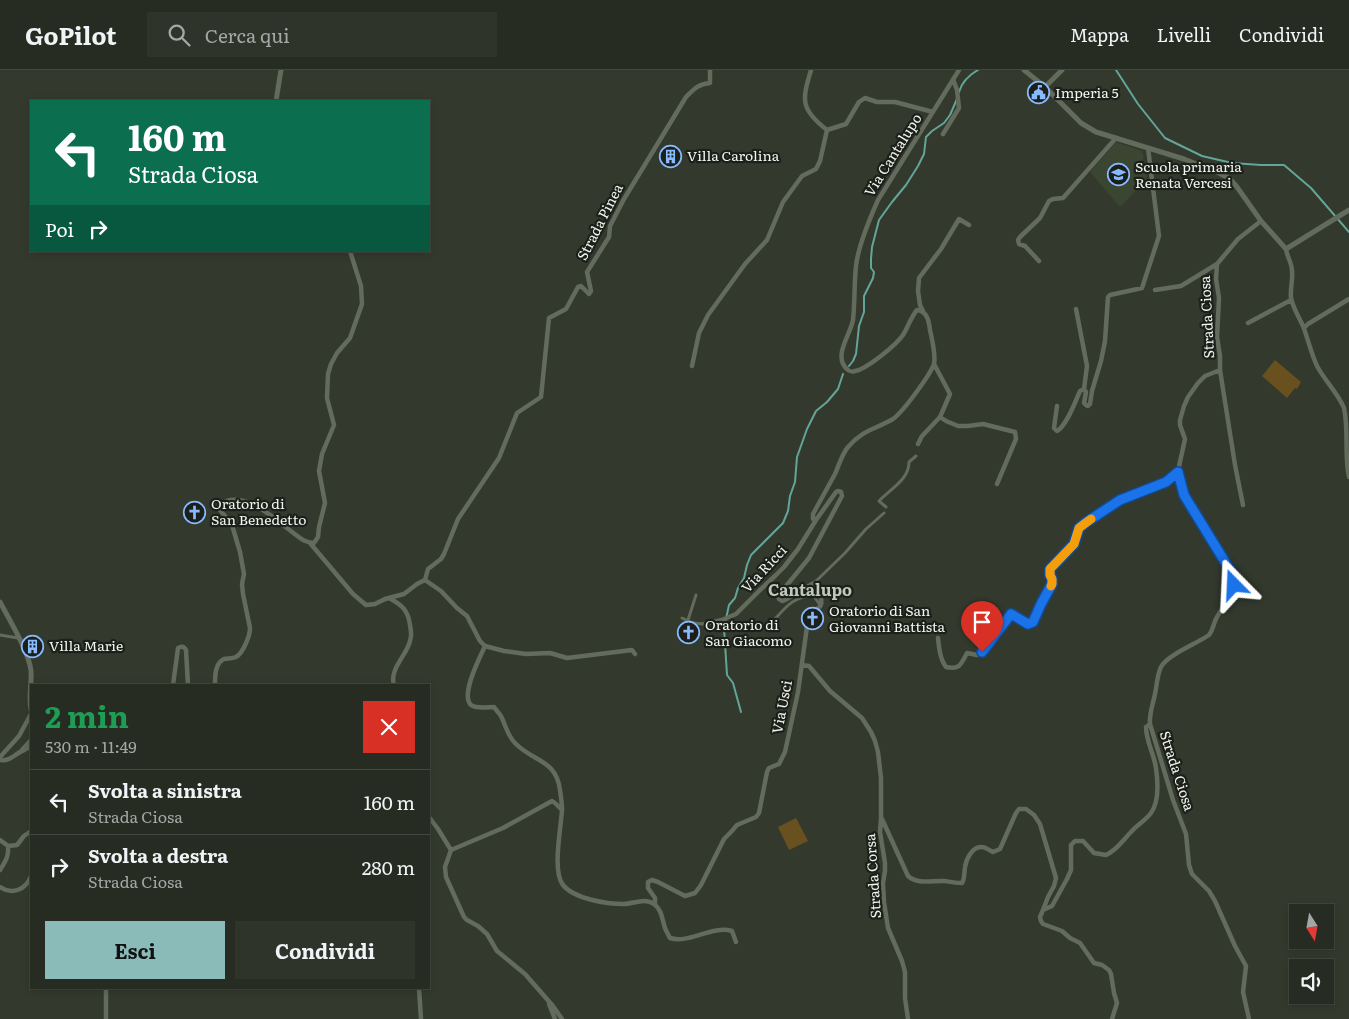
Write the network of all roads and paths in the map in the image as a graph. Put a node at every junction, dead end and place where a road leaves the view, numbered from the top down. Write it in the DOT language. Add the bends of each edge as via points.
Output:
graph roads {
  1 [pos="281,70"];
  2 [pos="710,70"];
  3 [pos="812,70"];
  4 [pos="959,70"];
  5 [pos="1024,70"];
  6 [pos="1062,70"];
  7 [pos="954,79"];
  8 [pos="1046,87"];
  9 [pos="276,100"];
  10 [pos="933,112"];
  11 [pos="827,130"];
  12 [pos="943,134"];
  13 [pos="1116,138"];
  14 [pos="1148,148"];
  15 [pos="1348,210"];
  16 [pos="1261,221"];
  17 [pos="969,225"];
  18 [pos="1286,249"];
  19 [pos="350,252"];
  20 [pos="1039,261"];
  21 [pos="1216,264"];
  22 [pos="1155,290"];
  23 [pos="1349,299"];
  24 [pos="1292,300"];
  25 [pos="1076,308"];
  26 [pos="923,311"];
  27 [pos="1248,323"];
  28 [pos="1304,328"];
  29 [pos="934,364"];
  30 [pos="692,366"];
  31 [pos="1220,370"];
  32 [pos="1084,389"];
  33 [pos="1057,406"];
  34 [pos="940,417"];
  35 [pos="918,444"];
  36 [pos="916,456"];
  37 [pos="1178,472"];
  38 [pos="1349,477"];
  39 [pos="997,484"];
  40 [pos="1242,504"];
  41 [pos="886,507"];
  42 [pos="884,514"];
  43 [pos="816,520"];
  44 [pos="310,543"];
  45 [pos="425,580"];
  46 [pos="814,583"];
  47 [pos="696,595"];
  48 [pos="389,598"];
  49 [pos="0,602"];
  50 [pos="821,605"];
  51 [pos="682,618"];
  52 [pos="776,618"];
  53 [pos="688,620"];
  54 [pos="704,624"];
  55 [pos="0,635"];
  56 [pos="19,638"];
  57 [pos="938,638"];
  58 [pos="485,646"];
  59 [pos="635,654"];
  60 [pos="802,665"];
  61 [pos="31,684"];
  62 [pos="173,684"];
  63 [pos="188,684"];
  64 [pos="215,684"];
  65 [pos="393,684"];
  66 [pos="30,716"];
  67 [pos="1150,724"];
  68 [pos="30,741"];
  69 [pos="30,747"];
  70 [pos="21,751"];
  71 [pos="0,758"];
  72 [pos="562,810"];
  73 [pos="430,818"];
  74 [pos="881,818"];
  75 [pos="30,832"];
  76 [pos="0,840"];
  77 [pos="8,846"];
  78 [pos="451,850"];
  79 [pos="0,870"];
  80 [pos="30,878"];
  81 [pos="0,886"];
  82 [pos="655,904"];
  83 [pos="1043,910"];
  84 [pos="736,942"];
  85 [pos="106,989"];
  86 [pos="419,989"];
  87 [pos="546,998"];
  88 [pos="106,1019"];
  89 [pos="420,1019"];
  90 [pos="554,1019"];
  91 [pos="562,1019"];
  92 [pos="908,1019"];
  93 [pos="1112,1019"];
  94 [pos="1249,1019"];
  1 -- 9 [label="street"];
  2 -- 45 [label="street, Strada Pinea" via="710,83 701,84 686,97 624,199 610,226 609,237 587,272 591,291 589,294 578,287 566,308 550,318 541,397 517,413 499,458 458,519 444,554 428,569"];
  3 -- 11 [label="street" via="804,96 805,104 816,121"];
  4 -- 7 [label="street, Via Cantalupo"];
  5 -- 8 [label="street"];
  6 -- 8 [label="street"];
  7 -- 10 [label="street, Via Cantalupo"];
  7 -- 12 [label="street" via="959,108"];
  8 -- 13 [label="street" via="1081,122 1096,132"];
  10 -- 11 [label="street, Via Cantalupo" via="895,102 863,99 846,124"];
  10 -- 26 [label="street, Via Cantalupo" via="870,218 856,264 852,323 841,356 844,368 856,371 875,360 903,335 917,310"];
  11 -- 30 [label="street" via="816,169 802,176 783,202 766,240 708,315 699,333"];
  13 -- 14 [label="street"];
  13 -- 20 [label="street" via="1068,194 1049,201 1040,218 1018,240"];
  14 -- 16 [label="street" via="1230,179"];
  14 -- 32 [label="street" via="1159,236 1142,288 1108,297 1105,341 1088,406 1084,403"];
  15 -- 18 [label="street"];
  16 -- 18 [label="street"];
  16 -- 21 [label="street, Strada Ciosa" via="1238,239"];
  17 -- 26 [label="street" via="959,219 919,278 918,291"];
  18 -- 24 [label="street" via="1292,271"];
  19 -- 44 [label="street" via="361,286 362,304 350,338 337,353 328,374 327,398 334,424 318,471 325,503 318,537"];
  21 -- 22 [label="street" via="1186,284"];
  21 -- 31 [label="street, Strada Ciosa"];
  23 -- 28 [label="street"];
  24 -- 27 [label="street"];
  24 -- 28 [label="street"];
  25 -- 32 [label="street" via="1087,366"];
  26 -- 29 [label="street" via="929,324"];
  28 -- 38 [label="street" via="1317,365 1347,418"];
  29 -- 34 [label="street" via="950,394"];
  29 -- 43 [label="street" via="901,412 866,431 848,447 813,514"];
  31 -- 37 [label="street, Strada Ciosa" via="1205,376 1184,406 1180,425 1185,439"];
  31 -- 40 [label="street"];
  32 -- 33 [label="street" via="1080,390 1071,412 1057,431 1054,428"];
  34 -- 35 [label="street"];
  34 -- 39 [label="street" via="958,426 983,424 1014,432 1016,439"];
  36 -- 41 [label="street" via="909,462 902,480 879,500"];
  37 -- 57 [label="street" via="1166,482 1120,500 1079,528 1074,544 1050,569 1052,584 1033,622 1028,624 1011,614 982,652 977,655 967,653 956,668 944,665"];
  37 -- 67 [label="street, Strada Ciosa" via="1184,495 1234,577 1234,585 1232,596 1215,619 1211,632 1162,666"];
  42 -- 46 [label="street"];
  43 -- 46 [label="street" via="836,492 841,492 809,558 778,596 779,599 785,600"];
  43 -- 54 [label="street, Via Ricci" via="784,567 736,614"];
  44 -- 48 [label="street" via="352,594 366,605"];
  44 -- 64 [label="street" via="250,503 223,502 220,510 232,525 240,552 244,574 242,594 250,633 238,656 219,663"];
  45 -- 48 [label="street" via="404,594"];
  45 -- 58 [label="street" via="467,616"];
  46 -- 50 [label="street"];
  47 -- 53 [label="street"];
  48 -- 65 [label="street" via="408,613 411,633 411,640 394,674"];
  49 -- 56 [label="street"];
  50 -- 52 [label="street" via="813,595 801,597"];
  50 -- 60 [label="street, Via Usci" via="809,612"];
  51 -- 53 [label="street, Via Ricci"];
  53 -- 54 [label="street, Via Ricci"];
  55 -- 56 [label="street"];
  56 -- 61 [label="street" via="30,664"];
  58 -- 59 [label="street" via="567,658 632,650"];
  58 -- 72 [label="street" via="468,686 470,704 494,707 514,743 553,770 558,780"];
  60 -- 74 [label="street, Strada Corsa" via="809,666 830,691 862,718 871,732 880,769"];
  60 -- 82 [label="street, Via Usci" via="785,752 779,764 769,768 759,814 737,825 724,839 694,893 685,896 658,882 648,882"];
  62 -- 63 [label="street" via="180,647 186,650"];
  66 -- 71 [label="street" via="19,736"];
  67 -- 83 [label="street" via="1146,727 1146,734 1156,768 1154,808 1117,848 1106,855 1094,853 1083,841 1075,841 1071,845 1071,870 1067,879 1052,906"];
  67 -- 94 [label="street, Strada Ciosa" via="1186,834 1192,874 1215,901 1246,966 1243,992"];
  68 -- 70 [label="street"];
  69 -- 70 [label="street"];
  70 -- 71 [label="street" via="10,759"];
  72 -- 78 [label="street" via="552,801 503,828"];
  72 -- 82 [label="street" via="558,867 563,885 577,895 601,902 626,904 645,901"];
  73 -- 78 [label="street"];
  74 -- 83 [label="street, Strada Corsa" via="911,879 962,883 972,852 981,846 992,852 1000,849 1019,809 1030,811 1040,824 1056,878"];
  74 -- 92 [label="street, Strada Corsa" via="886,917 905,972"];
  75 -- 77 [label="street" via="17,845"];
  76 -- 77 [label="street"];
  77 -- 79 [label="street" via="6,860"];
  78 -- 87 [label="street" via="446,874 464,917 487,934 497,951 526,974"];
  80 -- 81 [label="street" via="18,890"];
  82 -- 84 [label="street" via="670,938 676,940 728,930 732,931"];
  83 -- 93 [label="street" via="1040,917 1043,924 1080,943 1094,963 1109,970 1117,1003"];
  85 -- 88 [label="street"];
  86 -- 89 [label="street"];
  87 -- 90 [label="street"];
  87 -- 91 [label="street"];
}
